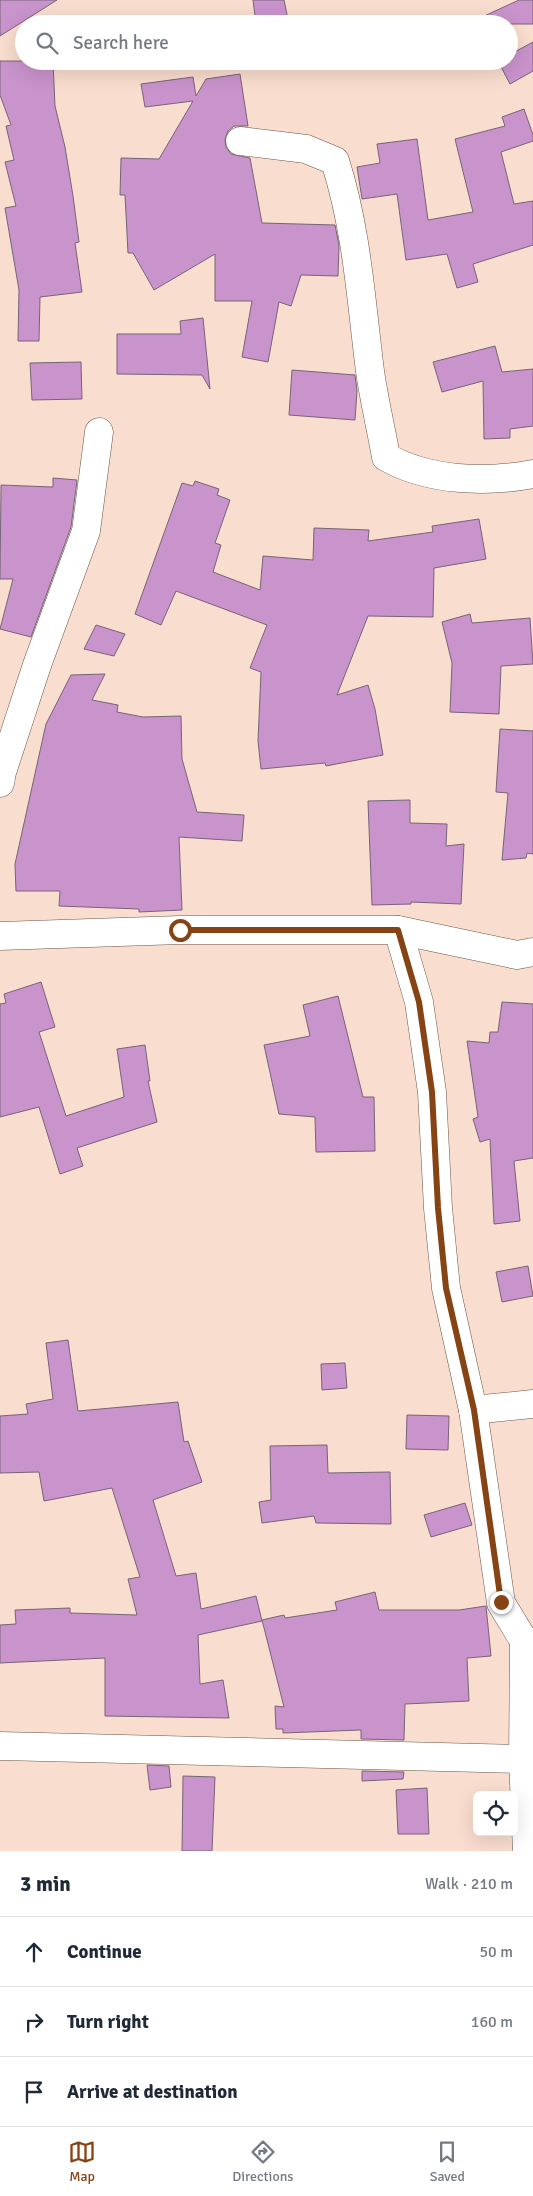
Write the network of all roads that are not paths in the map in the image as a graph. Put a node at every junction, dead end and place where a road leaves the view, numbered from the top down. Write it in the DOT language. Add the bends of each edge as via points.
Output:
graph roads {
  1 [pos="240,142"];
  2 [pos="99,432"];
  3 [pos="533,474"];
  4 [pos="0,783"];
  5 [pos="398,930"];
  6 [pos="0,936"];
  7 [pos="533,952"];
  8 [pos="533,1404"];
  9 [pos="474,1410"];
  10 [pos="528,1642"];
  11 [pos="0,1746"];
  12 [pos="522,1759"];
  13 [pos="527,1851"];
  1 -- 3 [label="street" via="306,148 335,161 347,197 370,373 386,457 399,465 423,472 470,479"];
  2 -- 4 [label="street" via="86,530"];
  5 -- 6 [label="street" via="180,930"];
  5 -- 7 [label="street" via="517,955"];
  5 -- 9 [label="street" via="423,1029 432,1092 446,1288"];
  8 -- 9 [label="street"];
  9 -- 10 [label="street" via="501,1602"];
  10 -- 12 [label="street"];
  11 -- 12 [label="street"];
  12 -- 13 [label="street"];
}
